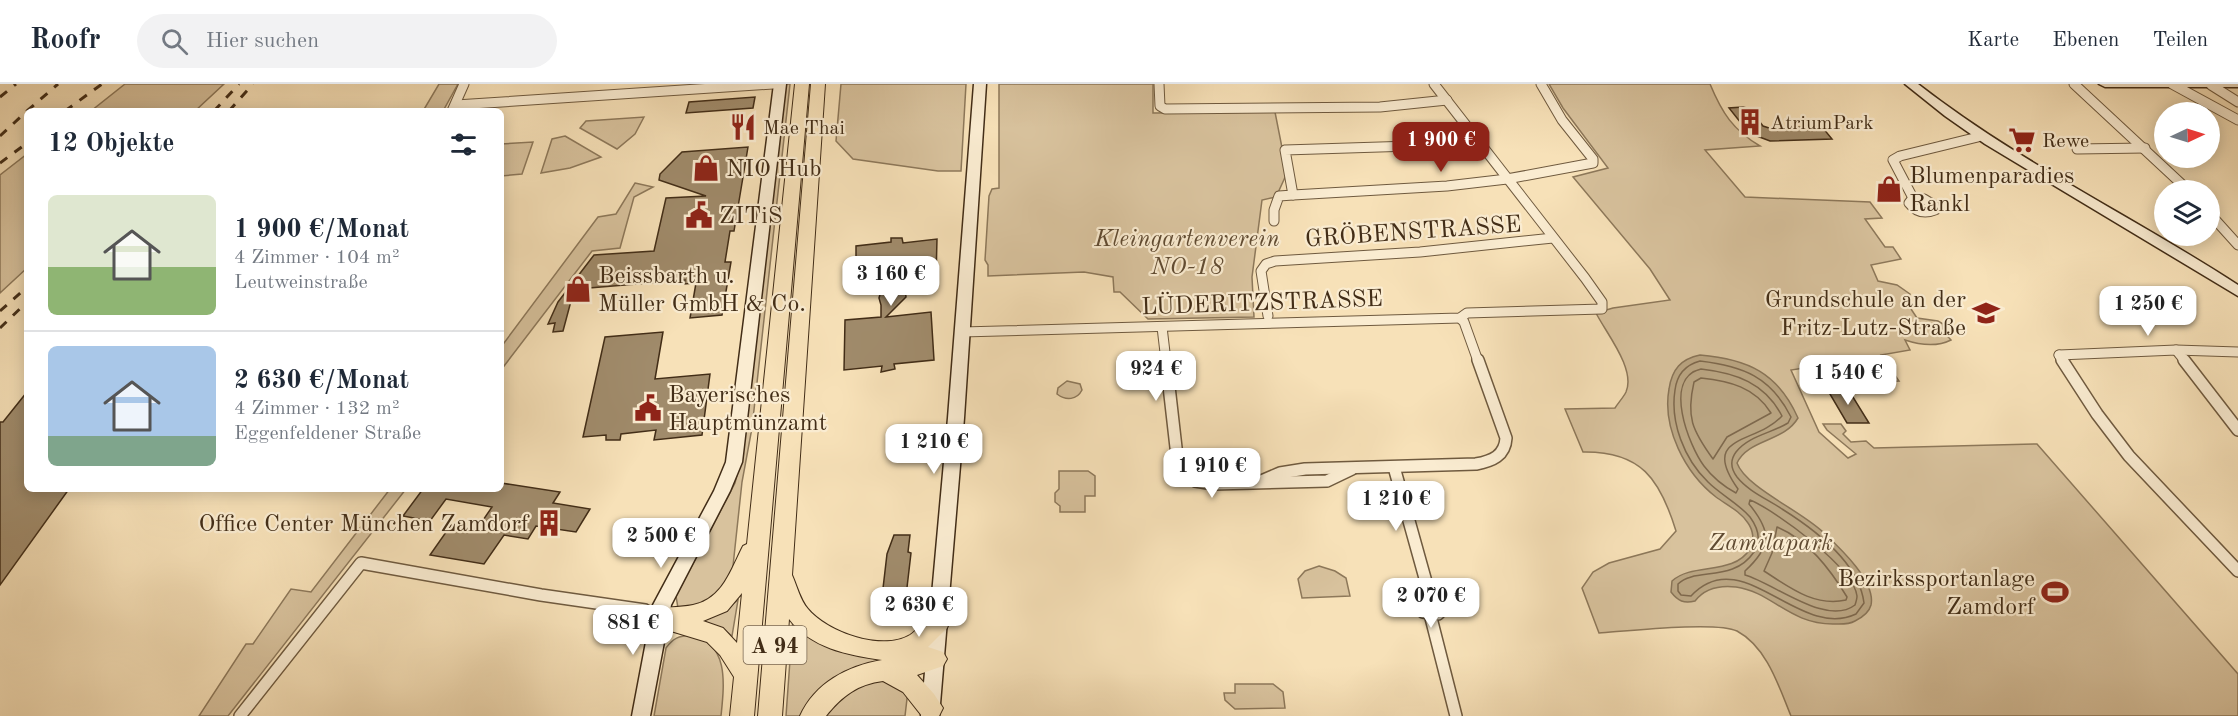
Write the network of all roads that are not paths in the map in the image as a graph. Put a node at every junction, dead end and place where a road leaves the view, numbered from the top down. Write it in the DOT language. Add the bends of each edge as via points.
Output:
graph roads {
  1 [pos="465,84"];
  2 [pos="773,84"];
  3 [pos="780,84"];
  4 [pos="802,84"];
  5 [pos="818,84"];
  6 [pos="980,84"];
  7 [pos="1159,84"];
  8 [pos="1434,84"];
  9 [pos="1541,84"];
  10 [pos="1911,84"];
  11 [pos="2074,84"];
  12 [pos="2105,84"];
  13 [pos="2238,84"];
  14 [pos="2145,85"];
  15 [pos="2174,85"];
  16 [pos="2211,85"];
  17 [pos="1447,100"];
  18 [pos="2237,101"];
  19 [pos="2205,102"];
  20 [pos="2220,104"];
  21 [pos="454,108"];
  22 [pos="2220,110"];
  23 [pos="2238,120"];
  24 [pos="1978,137"];
  25 [pos="1478,141"];
  26 [pos="2145,148"];
  27 [pos="2078,149"];
  28 [pos="1507,179"];
  29 [pos="2178,180"];
  30 [pos="1293,195"];
  31 [pos="1912,198"];
  32 [pos="1274,221"];
  33 [pos="2220,225"];
  34 [pos="1553,238"];
  35 [pos="2238,244"];
  36 [pos="2238,291"];
  37 [pos="1268,316"];
  38 [pos="1460,318"];
  39 [pos="1162,327"];
  40 [pos="962,332"];
  41 [pos="2176,350"];
  42 [pos="2238,352"];
  43 [pos="2238,430"];
  44 [pos="1394,468"];
  45 [pos="760,531"];
  46 [pos="2238,571"];
  47 [pos="780,574"];
  48 [pos="1428,589"];
  49 [pos="1430,614"];
  50 [pos="659,618"];
  51 [pos="939,621"];
  52 [pos="935,659"];
  53 [pos="883,660"];
  54 [pos="746,676"];
  55 [pos="930,712"];
  56 [pos="240,716"];
  57 [pos="641,716"];
  58 [pos="742,716"];
  59 [pos="770,716"];
  60 [pos="812,716"];
  61 [pos="1456,716"];
  1 -- 21 [label="street"];
  2 -- 21 [label="street"];
  3 -- 50 [label="street" via="734,462"];
  4 -- 45 [label="highway, A 94"];
  5 -- 47 [label="highway, A 94"];
  6 -- 40 [label="street"];
  7 -- 17 [label="street" via="1162,108 1371,107"];
  8 -- 17 [label="street"];
  9 -- 28 [label="street" via="1593,163"];
  10 -- 24 [label="street"];
  11 -- 26 [label="street"];
  12 -- 14 [label="street"];
  13 -- 16 [label="street"];
  14 -- 15 [label="street"];
  15 -- 16 [label="street"];
  15 -- 19 [label="street"];
  16 -- 18 [label="street"];
  17 -- 25 [label="street"];
  18 -- 20 [label="street"];
  22 -- 23 [label="street"];
  24 -- 31 [label="street" via="1893,160"];
  24 -- 36 [label="street"];
  25 -- 28 [label="street"];
  25 -- 30 [label="street" via="1286,150"];
  26 -- 27 [label="street"];
  26 -- 29 [label="street"];
  28 -- 30 [label="street"];
  28 -- 34 [label="street"];
  30 -- 32 [label="street" via="1279,196"];
  33 -- 35 [label="street"];
  34 -- 37 [label="street, GRÖBENSTRASSE" via="1275,261 1261,271"];
  34 -- 38 [label="street, LÜDERITZSTRASSE" via="1604,307 1467,313"];
  38 -- 39 [label="street, LÜDERITZSTRASSE"];
  38 -- 44 [label="street" via="1506,438 1505,449 1485,463"];
  39 -- 40 [label="street, LÜDERITZSTRASSE"];
  39 -- 44 [label="street" via="1180,469 1186,476 1204,483 1327,481 1353,469"];
  40 -- 51 [label="street"];
  41 -- 42 [label="street"];
  41 -- 43 [label="street"];
  41 -- 46 [label="street" via="2059,355 2129,456"];
  44 -- 48 [label="street"];
  45 -- 50 [label="highway" via="730,596 710,610 694,615"];
  45 -- 54 [label="highway, A 94"];
  47 -- 53 [label="highway" via="797,612 808,626"];
  47 -- 59 [label="highway, A 94"];
  48 -- 49 [label="street" via="1419,591 1414,602"];
  48 -- 49 [label="street" via="1441,594 1445,601 1438,614"];
  49 -- 61 [label="street"];
  50 -- 54 [label="highway" via="715,635"];
  50 -- 56 [label="street" via="645,610 361,563"];
  50 -- 57 [label="street"];
  51 -- 52 [label="street"];
  51 -- 53 [label="highway" via="918,642"];
  52 -- 53 [label="highway" via="916,665"];
  52 -- 55 [label="street"];
  53 -- 55 [label="highway" via="908,680"];
  53 -- 60 [label="highway" via="841,684"];
  54 -- 58 [label="highway, A 94"];
}
